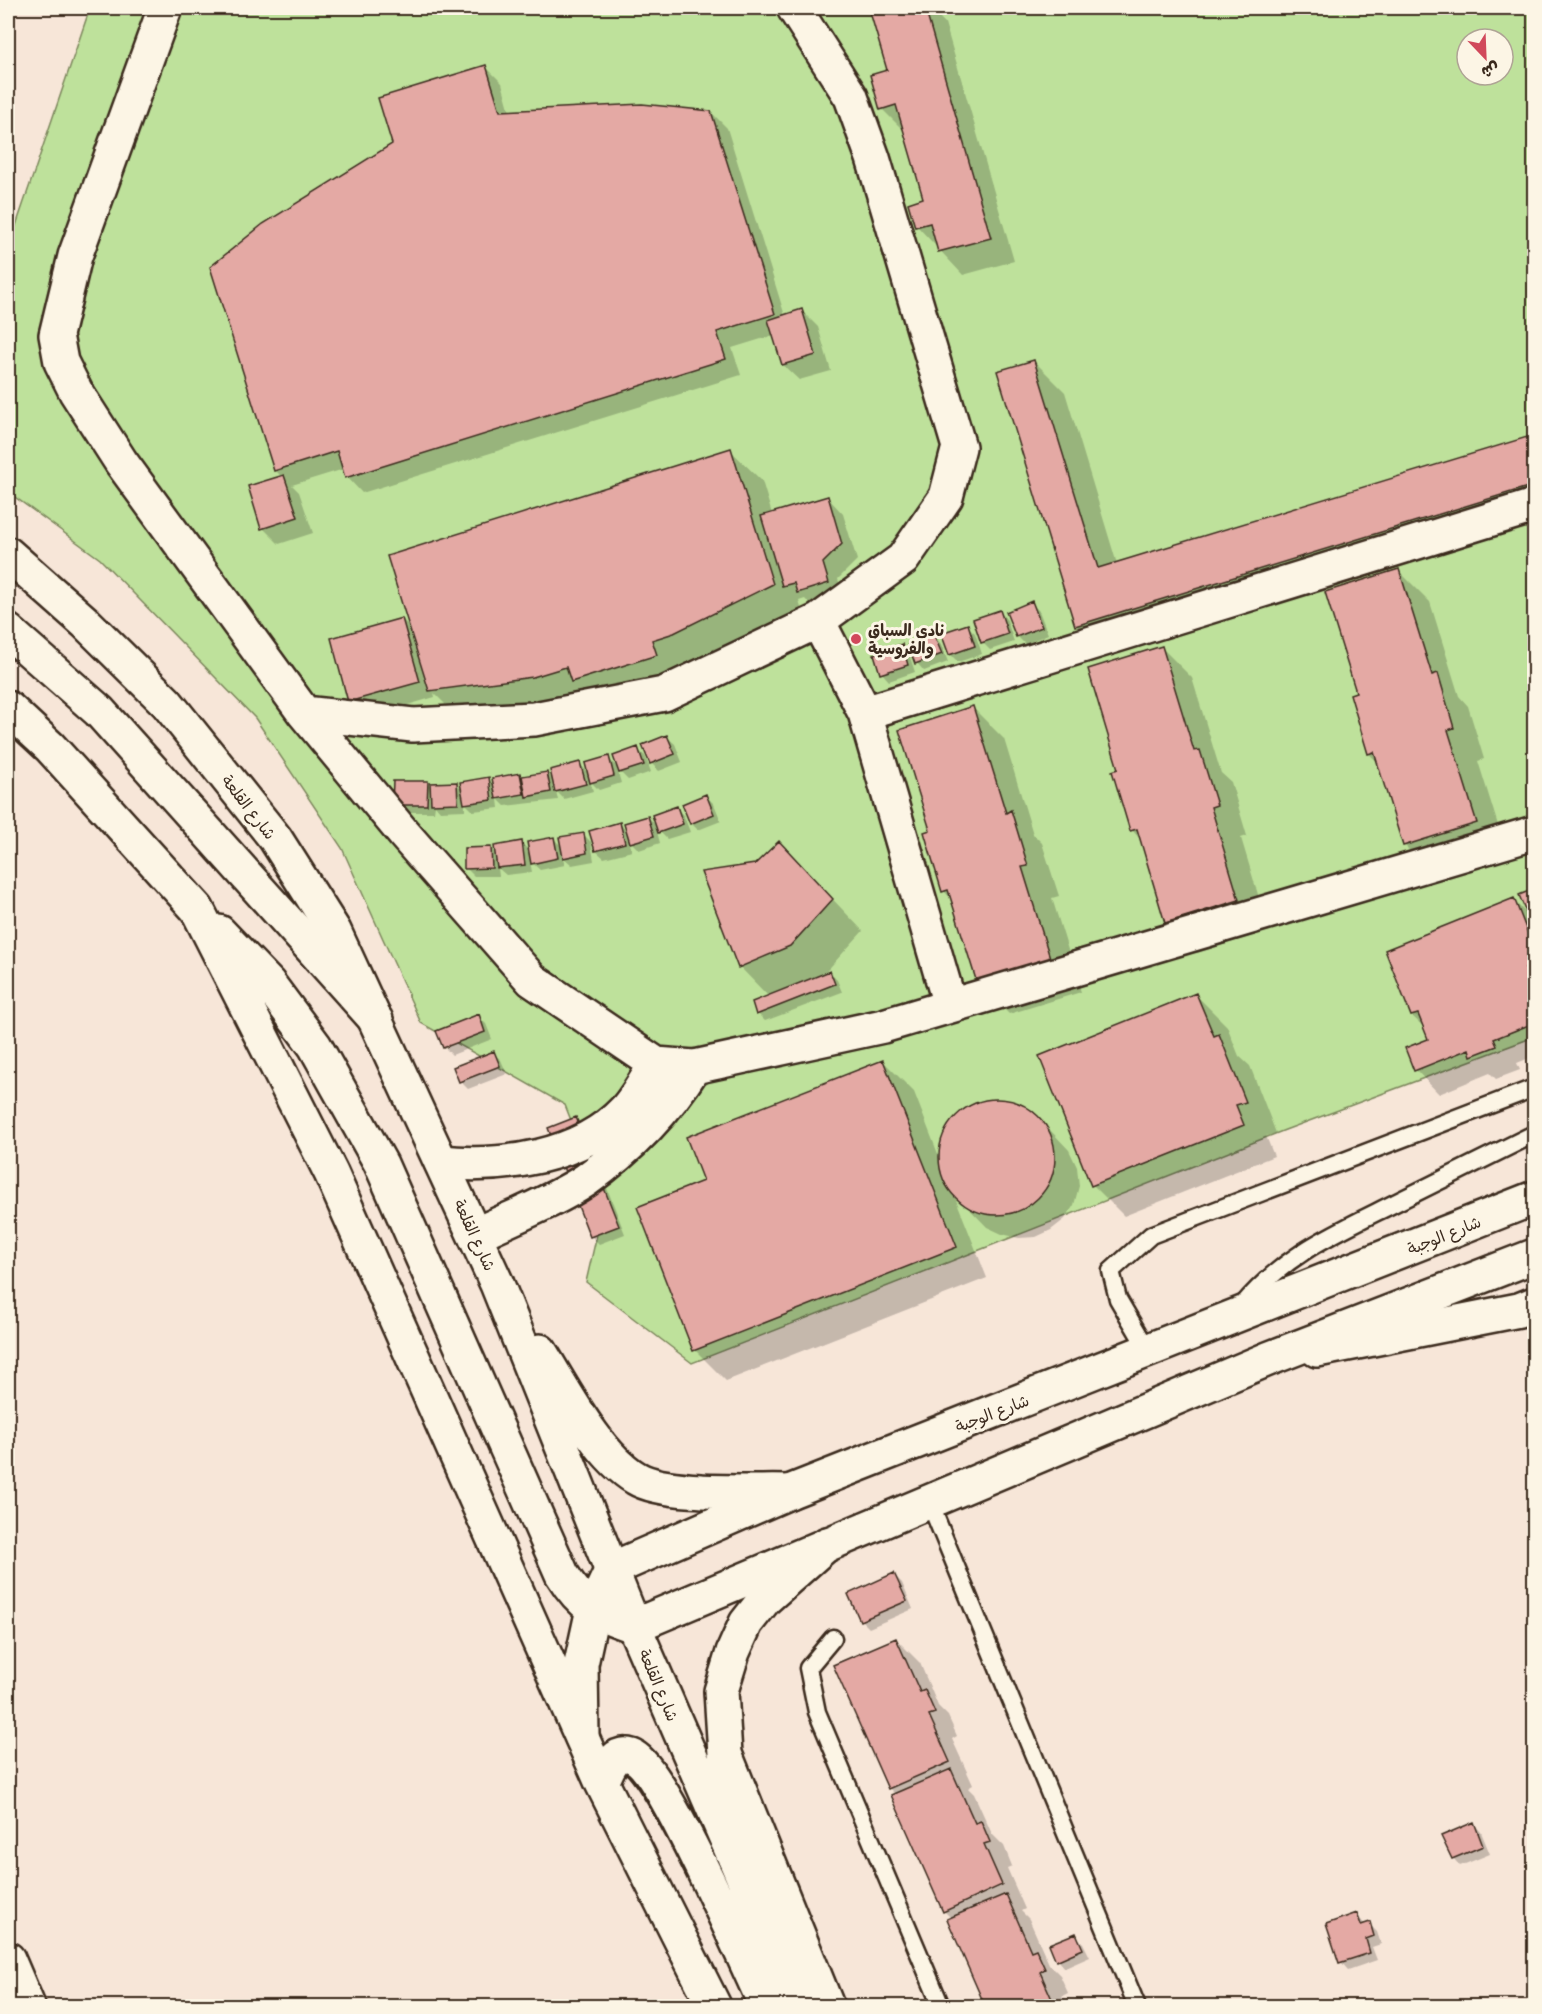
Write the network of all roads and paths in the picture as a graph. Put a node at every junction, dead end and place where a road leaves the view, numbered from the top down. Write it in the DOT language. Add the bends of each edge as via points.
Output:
graph roads {
  1 [pos="165,8"];
  2 [pos="794,8"];
  3 [pos="1534,506"];
  4 [pos="8,554"];
  5 [pos="818,621"];
  6 [pos="8,631"];
  7 [pos="8,708"];
  8 [pos="304,713"];
  9 [pos="865,713"];
  10 [pos="1534,833"];
  11 [pos="197,909"];
  12 [pos="950,1005"];
  13 [pos="376,1020"];
  14 [pos="656,1064"];
  15 [pos="694,1067"];
  16 [pos="1534,1088"];
  17 [pos="1534,1134"];
  18 [pos="441,1162"];
  19 [pos="1534,1198"];
  20 [pos="475,1235"];
  21 [pos="1534,1256"];
  22 [pos="497,1284"];
  23 [pos="1534,1304"];
  24 [pos="1231,1320"];
  25 [pos="1149,1352"];
  26 [pos="1268,1359"];
  27 [pos="789,1492"];
  28 [pos="929,1501"];
  29 [pos="827,1544"];
  30 [pos="612,1569"];
  31 [pos="593,1609"];
  32 [pos="634,1626"];
  33 [pos="833,1638"];
  34 [pos="582,1737"];
  35 [pos="602,1783"];
  36 [pos="8,1959"];
  37 [pos="28,2007"];
  38 [pos="714,2007"];
  39 [pos="766,2007"];
  40 [pos="799,2007"];
  41 [pos="826,2007"];
  42 [pos="941,2007"];
  43 [pos="1137,2007"];
  1 -- 8 [label="main road" via="75,256 56,335 62,362 76,392 121,462"];
  2 -- 5 [label="main road" via="851,97 873,158 958,447 946,497 903,559"];
  3 -- 9 [label="main road"];
  4 -- 13 [label="main road, شارع القلعة" via="87,623 167,702 275,838 334,931"];
  5 -- 8 [label="main road" via="664,694 534,719 413,725"];
  5 -- 9 [label="main road"];
  6 -- 13 [label="main road" via="99,711"];
  7 -- 11 [label="main road" via="50,747"];
  8 -- 14 [label="main road" via="532,980"];
  9 -- 12 [label="main road"];
  10 -- 12 [label="main road"];
  11 -- 31 [label="main road" via="269,984 315,1046 381,1164 562,1574 574,1595"];
  11 -- 34 [label="main road" via="331,1173"];
  12 -- 15 [label="main road" via="883,1026"];
  13 -- 18 [label="main road, شارع القلعة"];
  14 -- 15 [label="main road"];
  14 -- 18 [label="main road" via="625,1110 600,1130 570,1146 506,1163"];
  15 -- 20 [label="main road" via="648,1129 585,1181"];
  16 -- 25 [label="lane" via="1151,1235 1111,1271 1118,1299"];
  17 -- 24 [label="lane" via="1328,1235 1291,1258 1258,1286"];
  18 -- 20 [label="main road, شارع القلعة"];
  19 -- 24 [label="main road, شارع الوجبة"];
  20 -- 22 [label="main road, شارع القلعة"];
  21 -- 26 [label="main road"];
  22 -- 27 [label="main road" via="601,1447 636,1479 672,1490"];
  22 -- 30 [label="main road, شارع القلعة"];
  23 -- 26 [label="main road"];
  24 -- 25 [label="main road, شارع الوجبة"];
  25 -- 27 [label="main road, شارع الوجبة"];
  26 -- 28 [label="main road"];
  27 -- 30 [label="main road, شارع الوجبة"];
  28 -- 29 [label="main road"];
  28 -- 43 [label="lane"];
  29 -- 32 [label="main road"];
  29 -- 41 [label="main road" via="765,1599 746,1623 721,1691 725,1754"];
  30 -- 31 [label="main road"];
  30 -- 32 [label="main road, شارع القلعة"];
  31 -- 32 [label="main road"];
  31 -- 34 [label="main road" via="581,1664"];
  32 -- 40 [label="main road, شارع القلعة"];
  33 -- 42 [label="lane" via="808,1668 817,1712"];
  34 -- 35 [label="main road"];
  35 -- 38 [label="main road"];
  35 -- 39 [label="main road" via="611,1762 619,1756 633,1756 646,1767 669,1804"];
  36 -- 37 [label="main road"];
}
